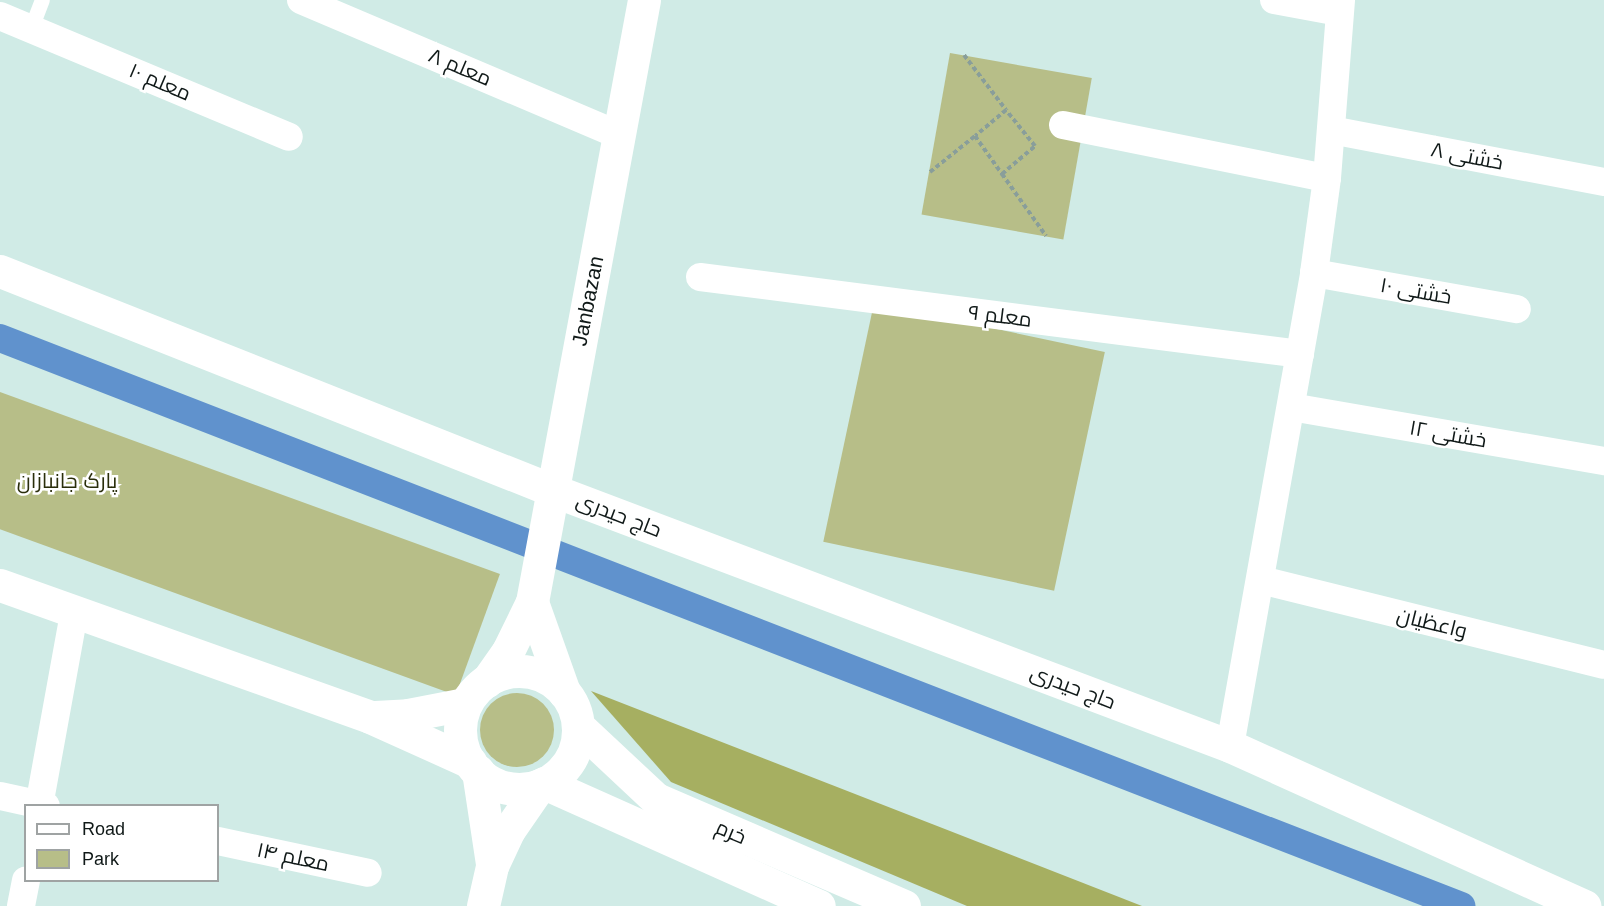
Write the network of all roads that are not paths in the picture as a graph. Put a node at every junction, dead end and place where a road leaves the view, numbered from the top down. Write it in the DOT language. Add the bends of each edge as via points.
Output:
graph roads {
  1 [pos="42,0"];
  2 [pos="301,0"];
  3 [pos="644,0"];
  4 [pos="1274,0"];
  5 [pos="1340,6"];
  6 [pos="0,16"];
  7 [pos="31,28"];
  8 [pos="1063,125"];
  9 [pos="1330,130"];
  10 [pos="619,135"];
  11 [pos="289,137"];
  12 [pos="1327,178"];
  13 [pos="1604,182"];
  14 [pos="0,271"];
  15 [pos="1314,273"];
  16 [pos="700,277"];
  17 [pos="1517,309"];
  18 [pos="1300,354"];
  19 [pos="1291,407"];
  20 [pos="1604,461"];
  21 [pos="552,490"];
  22 [pos="1261,580"];
  23 [pos="0,585"];
  24 [pos="532,602"];
  25 [pos="74,613"];
  26 [pos="1604,665"];
  27 [pos="476,692"];
  28 [pos="564,692"];
  29 [pos="370,717"];
  30 [pos="578,726"];
  31 [pos="1230,746"];
  32 [pos="474,767"];
  33 [pos="542,784"];
  34 [pos="0,796"];
  35 [pos="37,804"];
  36 [pos="42,804"];
  37 [pos="651,814"];
  38 [pos="219,842"];
  39 [pos="492,866"];
  40 [pos="368,873"];
  41 [pos="26,882"];
  42 [pos="21,906"];
  43 [pos="483,906"];
  44 [pos="819,906"];
  45 [pos="904,906"];
  46 [pos="1585,906"];
  1 -- 7 [label="lane"];
  2 -- 10 [label="street, معلم ۸"];
  3 -- 10 [label="street, Janbazan"];
  4 -- 5 [label="street"];
  5 -- 9 [label="street"];
  6 -- 7 [label="street, معلم ۱۰"];
  7 -- 11 [label="street, معلم ۱۰"];
  8 -- 12 [label="street"];
  9 -- 12 [label="street"];
  9 -- 13 [label="street, خشتی ۸"];
  10 -- 21 [label="street, Janbazan"];
  12 -- 15 [label="street"];
  14 -- 21 [label="street, حاج حیدری"];
  15 -- 17 [label="street, خشتی ۱۰"];
  15 -- 18 [label="street"];
  16 -- 18 [label="street, معلم ۹"];
  18 -- 19 [label="street"];
  19 -- 20 [label="street, خشتی ۱۲"];
  19 -- 22 [label="street"];
  21 -- 24 [label="street, Janbazan"];
  21 -- 31 [label="street, حاج حیدری"];
  22 -- 26 [label="street, واعظیان"];
  22 -- 31 [label="street"];
  23 -- 25 [label="street"];
  24 -- 27 [label="street" via="508,651"];
  24 -- 28 [label="street"];
  25 -- 29 [label="street"];
  25 -- 36 [label="street"];
  27 -- 28 [label="street" via="514,670 550,679"];
  27 -- 29 [label="street" via="408,715"];
  27 -- 32 [label="street" via="461,734"];
  28 -- 30 [label="street"];
  29 -- 32 [label="street"];
  30 -- 33 [label="street" via="576,745 568,762"];
  30 -- 37 [label="street, خرم"];
  31 -- 46 [label="street, حاج حیدری"];
  32 -- 33 [label="street" via="502,787"];
  32 -- 39 [label="street" via="489,823"];
  33 -- 37 [label="street, خرم"];
  33 -- 39 [label="street" via="509,830"];
  34 -- 35 [label="street"];
  37 -- 44 [label="street, خرم"];
  37 -- 45 [label="street, خرم"];
  38 -- 40 [label="street, معلم ۱۴"];
  39 -- 43 [label="street"];
  41 -- 42 [label="street"];
}
